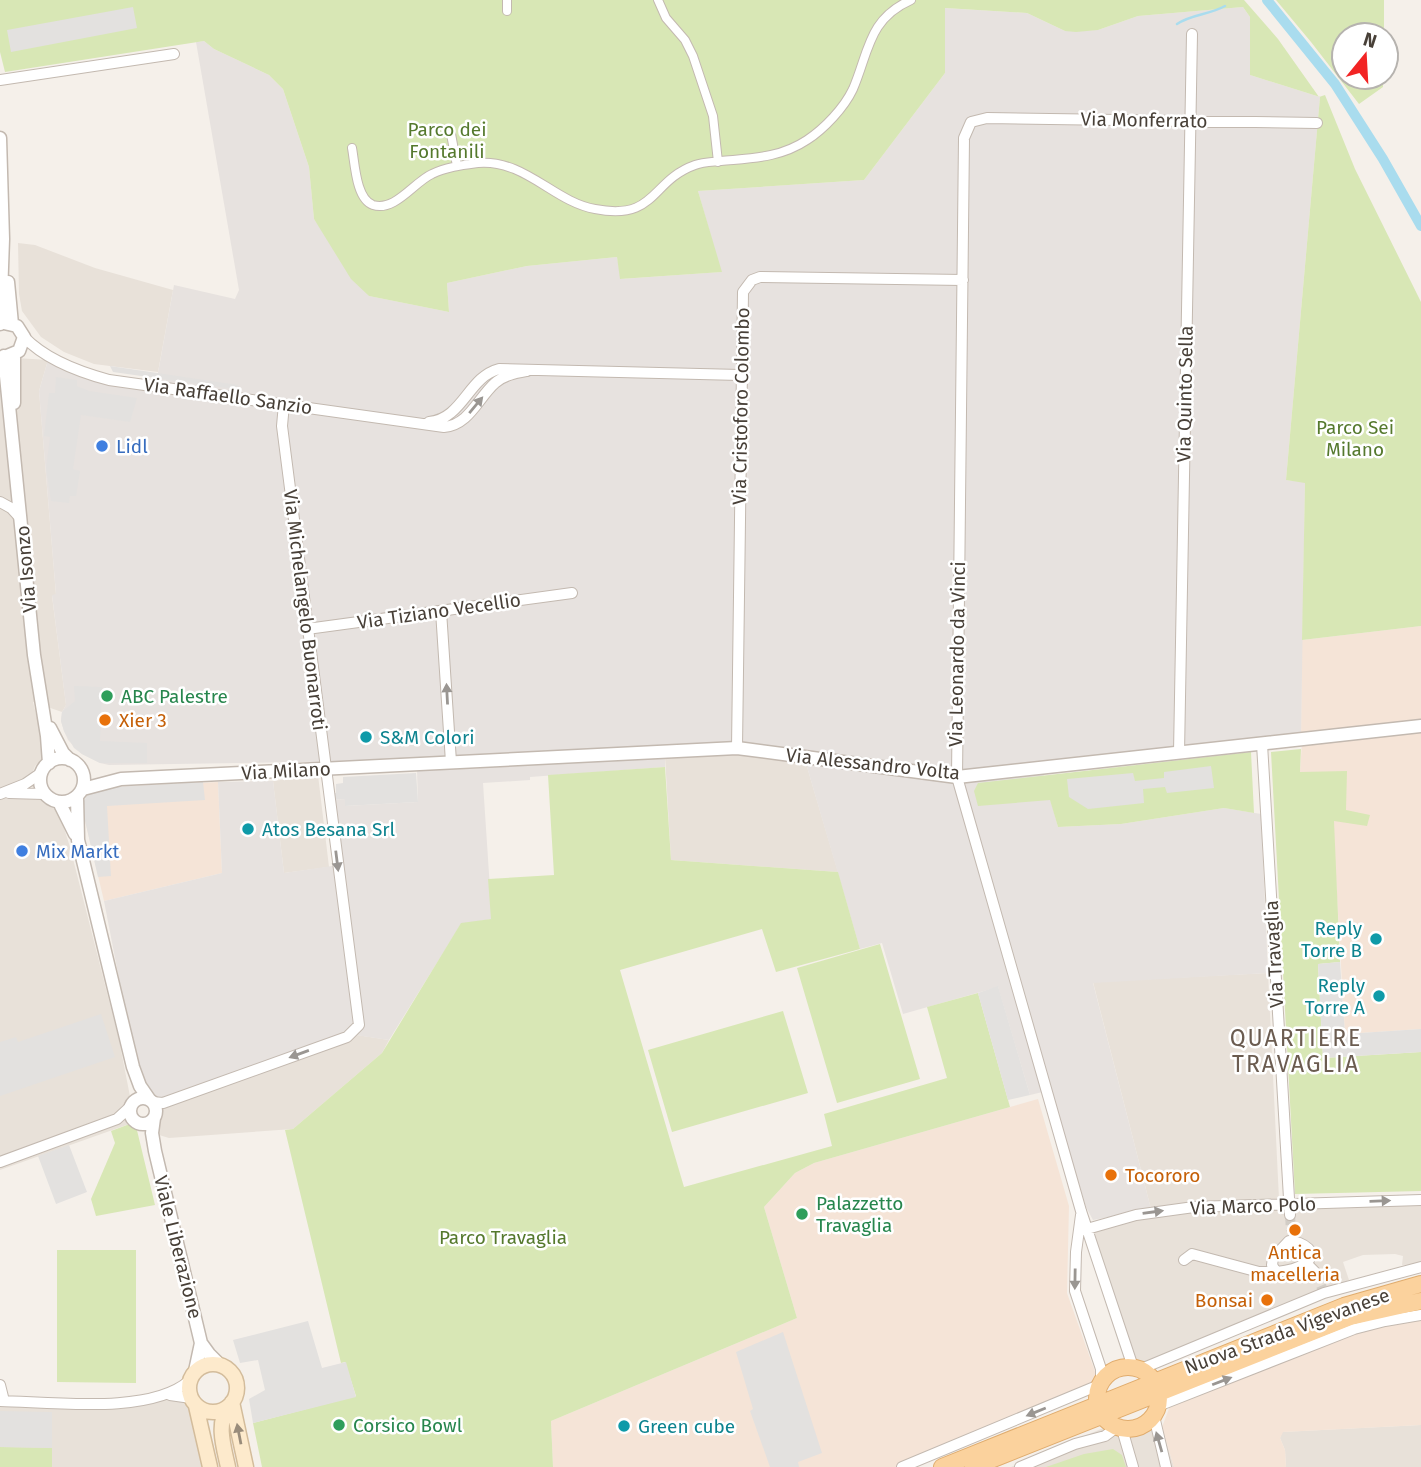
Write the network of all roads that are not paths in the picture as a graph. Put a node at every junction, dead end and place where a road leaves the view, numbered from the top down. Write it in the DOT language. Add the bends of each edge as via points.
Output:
graph roads {
  1 [pos="507,0"];
  2 [pos="658,0"];
  3 [pos="911,0"];
  4 [pos="508,11"];
  5 [pos="1192,34"];
  6 [pos="174,54"];
  7 [pos="0,80"];
  8 [pos="1189,121"];
  9 [pos="971,122"];
  10 [pos="1317,123"];
  11 [pos="451,134"];
  12 [pos="0,138"];
  13 [pos="352,148"];
  14 [pos="718,162"];
  15 [pos="457,166"];
  16 [pos="963,280"];
  17 [pos="4,324"];
  18 [pos="24,337"];
  19 [pos="40,352"];
  20 [pos="9,354"];
  21 [pos="740,375"];
  22 [pos="284,404"];
  23 [pos="0,502"];
  24 [pos="22,519"];
  25 [pos="572,593"];
  26 [pos="441,611"];
  27 [pos="307,629"];
  28 [pos="43,709"];
  29 [pos="1421,726"];
  30 [pos="1262,744"];
  31 [pos="737,748"];
  32 [pos="1180,753"];
  33 [pos="70,760"];
  34 [pos="451,762"];
  35 [pos="45,768"];
  36 [pos="81,769"];
  37 [pos="325,769"];
  38 [pos="957,777"];
  39 [pos="121,779"];
  40 [pos="80,793"];
  41 [pos="2,794"];
  42 [pos="44,794"];
  43 [pos="59,802"];
  44 [pos="78,841"];
  45 [pos="132,1067"];
  46 [pos="150,1101"];
  47 [pos="133,1113"];
  48 [pos="154,1118"];
  49 [pos="155,1151"];
  50 [pos="0,1162"];
  51 [pos="1421,1200"];
  52 [pos="1289,1210"];
  53 [pos="1081,1211"];
  54 [pos="1087,1229"];
  55 [pos="1184,1260"];
  56 [pos="1306,1263"];
  57 [pos="1421,1267"];
  58 [pos="1276,1272"];
  59 [pos="1315,1272"];
  60 [pos="1421,1284"];
  61 [pos="1421,1301"];
  62 [pos="1421,1315"];
  63 [pos="201,1343"];
  64 [pos="220,1365"];
  65 [pos="1137,1368"];
  66 [pos="192,1376"];
  67 [pos="1100,1383"];
  68 [pos="0,1385"];
  69 [pos="169,1395"];
  70 [pos="1156,1398"];
  71 [pos="2,1401"];
  72 [pos="230,1404"];
  73 [pos="197,1405"];
  74 [pos="1099,1410"];
  75 [pos="1120,1428"];
  76 [pos="222,1436"];
  77 [pos="210,1467"];
  78 [pos="228,1467"];
  79 [pos="246,1467"];
  80 [pos="902,1467"];
  81 [pos="942,1467"];
  82 [pos="973,1467"];
  83 [pos="1020,1467"];
  84 [pos="1133,1467"];
  85 [pos="1166,1467"];
  1 -- 4 [label="street"];
  2 -- 14 [label="street" via="693,55 713,116"];
  3 -- 14 [label="street" via="889,13 876,28 852,90 808,140 765,158"];
  5 -- 8 [label="street, Via Quinto Sella"];
  6 -- 7 [label="street"];
  8 -- 9 [label="street, Via Monferrato" via="987,118"];
  8 -- 10 [label="street, Via Monferrato"];
  8 -- 32 [label="street, Via Quinto Sella"];
  9 -- 16 [label="street, Via Leonardo da Vinci" via="964,138"];
  11 -- 15 [label="street"];
  12 -- 17 [label="street"];
  13 -- 15 [label="street" via="361,193 375,206 386,206 432,174"];
  14 -- 15 [label="street" via="698,163 678,172 644,205 626,211 577,205 536,179 499,165"];
  16 -- 21 [label="street, Via Cristoforo Colombo" via="752,280 743,292"];
  16 -- 38 [label="street, Via Leonardo da Vinci"];
  17 -- 18 [label="street" via="21,330"];
  18 -- 19 [label="street, Via Raffaello Sanzio"];
  18 -- 20 [label="street, Via Isonzo"];
  19 -- 20 [label="street, Via Raffaello Sanzio"];
  19 -- 22 [label="street, Via Raffaello Sanzio" via="109,380"];
  20 -- 24 [label="street, Via Isonzo"];
  21 -- 22 [label="street, Via Raffaello Sanzio" via="492,371 451,415 438,421"];
  21 -- 31 [label="street, Via Cristoforo Colombo"];
  22 -- 27 [label="street, Via Michelangelo Buonarroti" via="282,426"];
  23 -- 24 [label="street"];
  24 -- 28 [label="street, Via Isonzo"];
  25 -- 26 [label="street, Via Tiziano Vecellio"];
  26 -- 27 [label="street, Via Tiziano Vecellio"];
  34 -- 26 [label="street, one-way"];
  27 -- 37 [label="street, Via Michelangelo Buonarroti"];
  28 -- 33 [label="street, Via Isonzo"];
  28 -- 35 [label="street, Via Isonzo"];
  29 -- 30 [label="street, Via Alessandro Volta"];
  30 -- 32 [label="street, Via Alessandro Volta"];
  30 -- 52 [label="street, Via Travaglia"];
  31 -- 34 [label="street, Via Alessandro Volta"];
  31 -- 38 [label="street, Via Alessandro Volta"];
  32 -- 38 [label="street, Via Alessandro Volta"];
  33 -- 35 [label="street" via="55,759"];
  33 -- 36 [label="street"];
  34 -- 37 [label="street, Via Milano"];
  35 -- 41 [label="street" via="33,780"];
  35 -- 42 [label="street" via="40,784"];
  36 -- 39 [label="street, Via Milano"];
  36 -- 40 [label="street"];
  37 -- 39 [label="street, Via Milano"];
  37 -- 46 [label="street, Via Michelangelo Buonarroti, one-way" via="359,1025 347,1037 163,1103"];
  38 -- 53 [label="street, Via Leonardo da Vinci"];
  39 -- 40 [label="street, Via Milano"];
  40 -- 43 [label="street" via="72,801"];
  40 -- 44 [label="street"];
  41 -- 42 [label="street"];
  42 -- 43 [label="street"];
  43 -- 44 [label="street"];
  44 -- 45 [label="street"];
  45 -- 46 [label="street"];
  45 -- 47 [label="street"];
  46 -- 47 [label="street" via="138,1099"];
  46 -- 48 [label="street"];
  47 -- 48 [label="street" via="148,1123"];
  47 -- 49 [label="street, Viale Liberazione"];
  47 -- 50 [label="street"];
  48 -- 49 [label="street, Viale Liberazione"];
  49 -- 63 [label="street, Viale Liberazione"];
  52 -- 51 [label="street, Via Marco Polo, one-way"];
  54 -- 52 [label="street, Via Marco Polo, one-way" via="1158,1211 1216,1206"];
  53 -- 54 [label="street, Via Leonardo da Vinci"];
  53 -- 67 [label="street, Via Leonardo da Vinci, one-way" via="1075,1291 1101,1369"];
  54 -- 65 [label="street, Via Leonardo da Vinci"];
  55 -- 58 [label="street" via="1192,1254 1259,1272"];
  56 -- 58 [label="street"];
  56 -- 58 [label="street" via="1311,1253 1290,1236 1273,1258"];
  56 -- 59 [label="street"];
  57 -- 65 [label="street" via="1323,1291"];
  60 -- 70 [label="main road, Nuova Strada Vigevanese" via="1344,1306"];
  61 -- 70 [label="main road, Nuova Strada Vigevanese" via="1350,1317"];
  70 -- 62 [label="street, one-way" via="1354,1329"];
  63 -- 64 [label="street, Viale Liberazione"];
  63 -- 66 [label="street, Viale Liberazione"];
  64 -- 66 [label="main road" via="205,1365"];
  64 -- 72 [label="main road" via="236,1382"];
  65 -- 67 [label="main road" via="1115,1369"];
  65 -- 70 [label="main road"];
  66 -- 69 [label="street"];
  66 -- 73 [label="main road"];
  67 -- 74 [label="main road"];
  67 -- 80 [label="street, one-way"];
  68 -- 71 [label="street"];
  69 -- 71 [label="street" via="124,1403"];
  69 -- 73 [label="street"];
  70 -- 74 [label="main road, Nuova Strada Vigevanese"];
  70 -- 75 [label="main road, Nuova Strada Vigevanese" via="1139,1427"];
  85 -- 70 [label="street, one-way"];
  72 -- 73 [label="main road" via="215,1412"];
  72 -- 76 [label="main road"];
  79 -- 72 [label="main road, one-way"];
  73 -- 76 [label="main road"];
  73 -- 77 [label="main road"];
  74 -- 75 [label="main road"];
  74 -- 81 [label="main road, Nuova Strada Vigevanese"];
  74 -- 82 [label="main road, Nuova Strada Vigevanese"];
  75 -- 83 [label="street"];
  75 -- 84 [label="street"];
  76 -- 78 [label="main road"];
}
